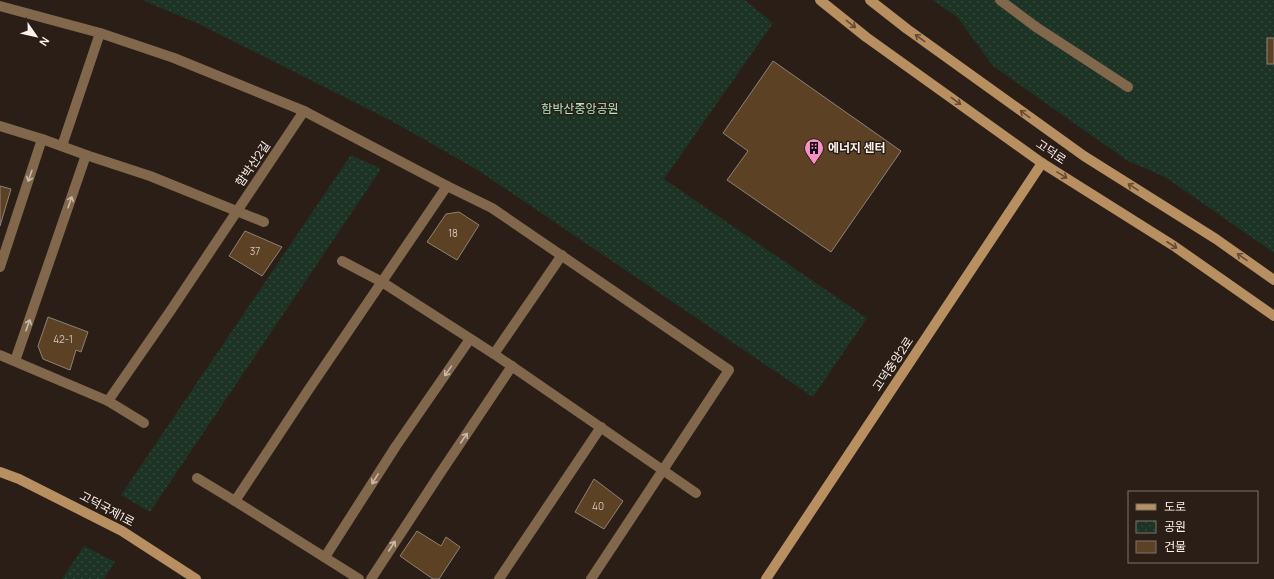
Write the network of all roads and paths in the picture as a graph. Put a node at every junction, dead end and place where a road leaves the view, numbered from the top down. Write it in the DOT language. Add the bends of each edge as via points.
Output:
graph roads {
  1 [pos="820,0"];
  2 [pos="870,0"];
  3 [pos="1000,0"];
  4 [pos="0,6"];
  5 [pos="100,33"];
  6 [pos="1128,87"];
  7 [pos="304,111"];
  8 [pos="0,126"];
  9 [pos="42,139"];
  10 [pos="62,146"];
  11 [pos="86,155"];
  12 [pos="1042,163"];
  13 [pos="447,186"];
  14 [pos="236,211"];
  15 [pos="264,222"];
  16 [pos="562,255"];
  17 [pos="342,261"];
  18 [pos="0,267"];
  19 [pos="1274,280"];
  20 [pos="382,282"];
  21 [pos="1274,316"];
  22 [pos="470,339"];
  23 [pos="494,354"];
  24 [pos="0,355"];
  25 [pos="15,361"];
  26 [pos="512,366"];
  27 [pos="108,401"];
  28 [pos="144,423"];
  29 [pos="601,427"];
  30 [pos="663,470"];
  31 [pos="0,472"];
  32 [pos="198,478"];
  33 [pos="696,493"];
  34 [pos="234,501"];
  35 [pos="325,557"];
  36 [pos="343,575"];
  37 [pos="196,579"];
  38 [pos="359,579"];
  39 [pos="371,579"];
  40 [pos="499,579"];
  41 [pos="591,579"];
  42 [pos="766,579"];
  1 -- 12 [label="street, 고덕로, one-way" via="866,37"];
  19 -- 2 [label="street, 고덕로, one-way" via="1216,238 1084,156"];
  3 -- 6 [label="street" via="1036,27"];
  4 -- 5 [label="street"];
  5 -- 7 [label="street" via="174,58"];
  5 -- 10 [label="street"];
  7 -- 13 [label="street"];
  7 -- 14 [label="street, 함박산2길"];
  8 -- 9 [label="street"];
  9 -- 10 [label="street"];
  9 -- 18 [label="street, one-way"];
  10 -- 11 [label="street"];
  11 -- 14 [label="street" via="150,176"];
  25 -- 11 [label="street, one-way"];
  12 -- 21 [label="street, 고덕로, one-way" via="1174,246"];
  12 -- 42 [label="street, 고덕중앙2로"];
  13 -- 16 [label="street" via="492,208"];
  13 -- 20 [label="street"];
  14 -- 15 [label="street"];
  14 -- 27 [label="street, 함박산2길"];
  16 -- 23 [label="street"];
  16 -- 30 [label="street" via="729,370"];
  17 -- 20 [label="street"];
  20 -- 22 [label="street"];
  20 -- 34 [label="street"];
  22 -- 23 [label="street"];
  22 -- 35 [label="street, one-way" via="396,446"];
  23 -- 26 [label="street"];
  24 -- 25 [label="street"];
  25 -- 27 [label="street"];
  26 -- 29 [label="street"];
  39 -- 26 [label="street, one-way"];
  27 -- 28 [label="street"];
  29 -- 30 [label="street"];
  29 -- 40 [label="street"];
  30 -- 33 [label="street"];
  30 -- 41 [label="street"];
  31 -- 37 [label="street, 고덕국제1로" via="122,531"];
  32 -- 34 [label="street"];
  34 -- 35 [label="street"];
  35 -- 36 [label="street"];
  36 -- 38 [label="street"];
}
